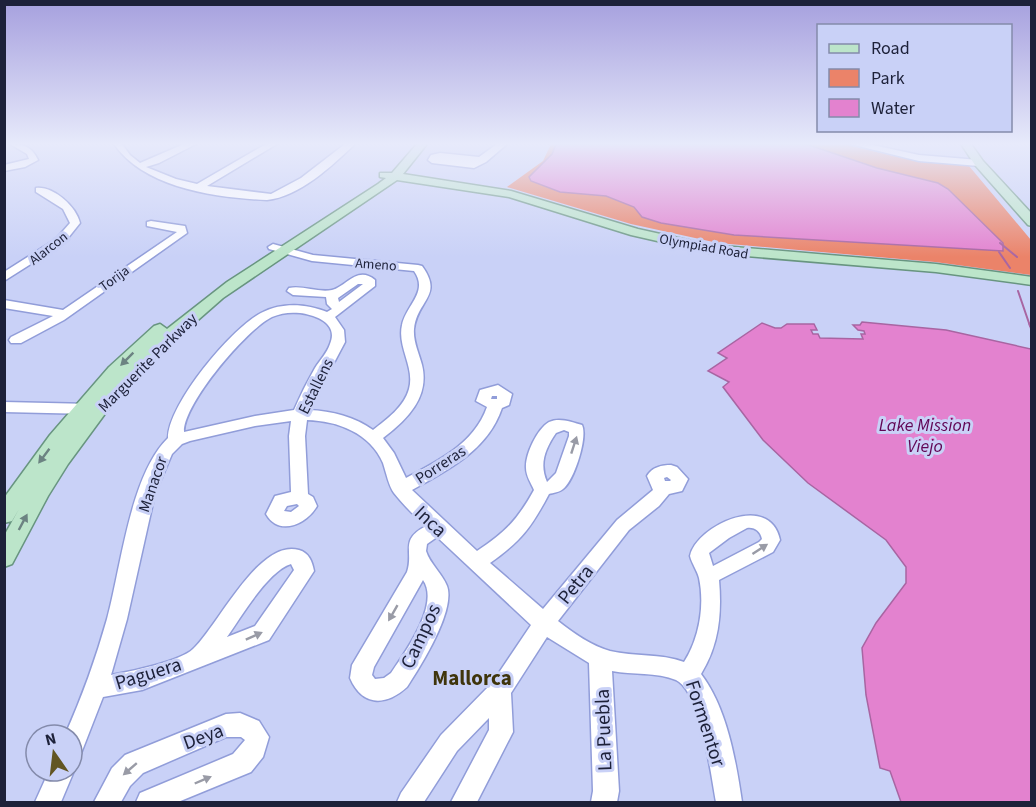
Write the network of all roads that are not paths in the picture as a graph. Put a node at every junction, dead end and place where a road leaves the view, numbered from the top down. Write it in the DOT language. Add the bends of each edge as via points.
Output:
graph roads {
  1 [pos="174,182"];
  2 [pos="209,182"];
  3 [pos="299,182"];
  4 [pos="380,182"];
  5 [pos="438,182"];
  6 [pos="996,182"];
  7 [pos="198,188"];
  8 [pos="39,190"];
  9 [pos="1032,222"];
  10 [pos="151,224"];
  11 [pos="281,247"];
  12 [pos="4,266"];
  13 [pos="22,267"];
  14 [pos="4,278"];
  15 [pos="1032,281"];
  16 [pos="293,291"];
  17 [pos="336,294"];
  18 [pos="4,304"];
  19 [pos="334,313"];
  20 [pos="65,314"];
  21 [pos="16,340"];
  22 [pos="495,405"];
  23 [pos="4,407"];
  24 [pos="89,409"];
  25 [pos="300,415"];
  26 [pos="374,438"];
  27 [pos="176,440"];
  28 [pos="663,488"];
  29 [pos="400,489"];
  30 [pos="543,490"];
  31 [pos="299,497"];
  32 [pos="4,515"];
  33 [pos="439,528"];
  34 [pos="4,558"];
  35 [pos="420,561"];
  36 [pos="476,562"];
  37 [pos="708,575"];
  38 [pos="544,623"];
  39 [pos="200,657"];
  40 [pos="600,657"];
  41 [pos="688,675"];
  42 [pos="96,688"];
  43 [pos="500,691"];
  44 [pos="82,723"];
  45 [pos="57,783"];
  46 [pos="48,802"];
  47 [pos="100,802"];
  48 [pos="109,802"];
  49 [pos="149,802"];
  50 [pos="410,802"];
  51 [pos="464,802"];
  52 [pos="604,802"];
  53 [pos="729,802"];
  1 -- 7 [label="street"];
  2 -- 7 [label="street"];
  3 -- 7 [label="street" via="271,197"];
  4 -- 11 [label="main road, Marguerite Parkway"];
  5 -- 15 [label="main road, Olympiad Road" via="511,194 635,232 710,249 936,268"];
  6 -- 9 [label="main road"];
  8 -- 13 [label="street, Alarcon" via="70,209 75,223 60,242"];
  10 -- 20 [label="street, Torija" via="181,228 182,233"];
  11 -- 24 [label="main road, Marguerite Parkway" via="182,324"];
  11 -- 26 [label="street, Ameno" via="334,261 418,268 424,275 427,284 407,333 416,364 417,386 406,409"];
  12 -- 13 [label="street"];
  13 -- 14 [label="street, Alarcon"];
  16 -- 17 [label="street"];
  17 -- 19 [label="street, Estallens" via="331,301"];
  17 -- 19 [label="street" via="354,280 371,283"];
  18 -- 20 [label="street"];
  19 -- 25 [label="street, Estallens" via="338,344"];
  19 -- 27 [label="street, Manacor" via="296,308 275,311 255,323 204,376 175,423"];
  20 -- 21 [label="street, Torija"];
  22 -- 29 [label="street, Porreras" via="493,416 469,446"];
  23 -- 24 [label="street"];
  24 -- 32 [label="main road, Marguerite Parkway, one-way" via="33,471"];
  34 -- 24 [label="main road, Marguerite Parkway, one-way"];
  25 -- 26 [label="street, Inca" via="339,421"];
  25 -- 27 [label="street, Inca" via="258,419"];
  25 -- 31 [label="street, Estallens" via="296,445"];
  26 -- 29 [label="street, Inca" via="390,460"];
  27 -- 42 [label="street, Manacor" via="164,449 142,509 117,619"];
  28 -- 38 [label="street, Petra" via="623,525"];
  29 -- 33 [label="street, Inca"];
  30 -- 36 [label="street" via="526,521 507,541"];
  33 -- 35 [label="street, Campos" via="417,543"];
  33 -- 36 [label="street, Inca"];
  35 -- 35 [label="street, Campos, one-way" via="363,665 361,678 370,690 385,690 399,680 438,608 435,580"];
  36 -- 38 [label="street, Inca"];
  37 -- 41 [label="street, Formentor" via="710,626 702,654"];
  38 -- 40 [label="street, Inca" via="566,640"];
  38 -- 43 [label="street, Petra"];
  39 -- 39 [label="street, Paguera, one-way" via="262,633 304,571 303,562 289,556 271,566"];
  39 -- 42 [label="street, Paguera" via="142,680"];
  40 -- 41 [label="street, Inca" via="620,663 676,668"];
  40 -- 52 [label="street, La Puebla"];
  41 -- 53 [label="street, Formentor" via="698,686 706,710"];
  42 -- 44 [label="street, Manacor"];
  43 -- 50 [label="street, Petra" via="449,743"];
  43 -- 51 [label="street" via="501,732"];
  45 -- 46 [label="street"];
  47 -- 48 [label="street, Deya"];
  49 -- 48 [label="street, Deya, one-way" via="242,764 255,749 257,736 242,724 226,726 151,756 134,764 122,777"];
}
